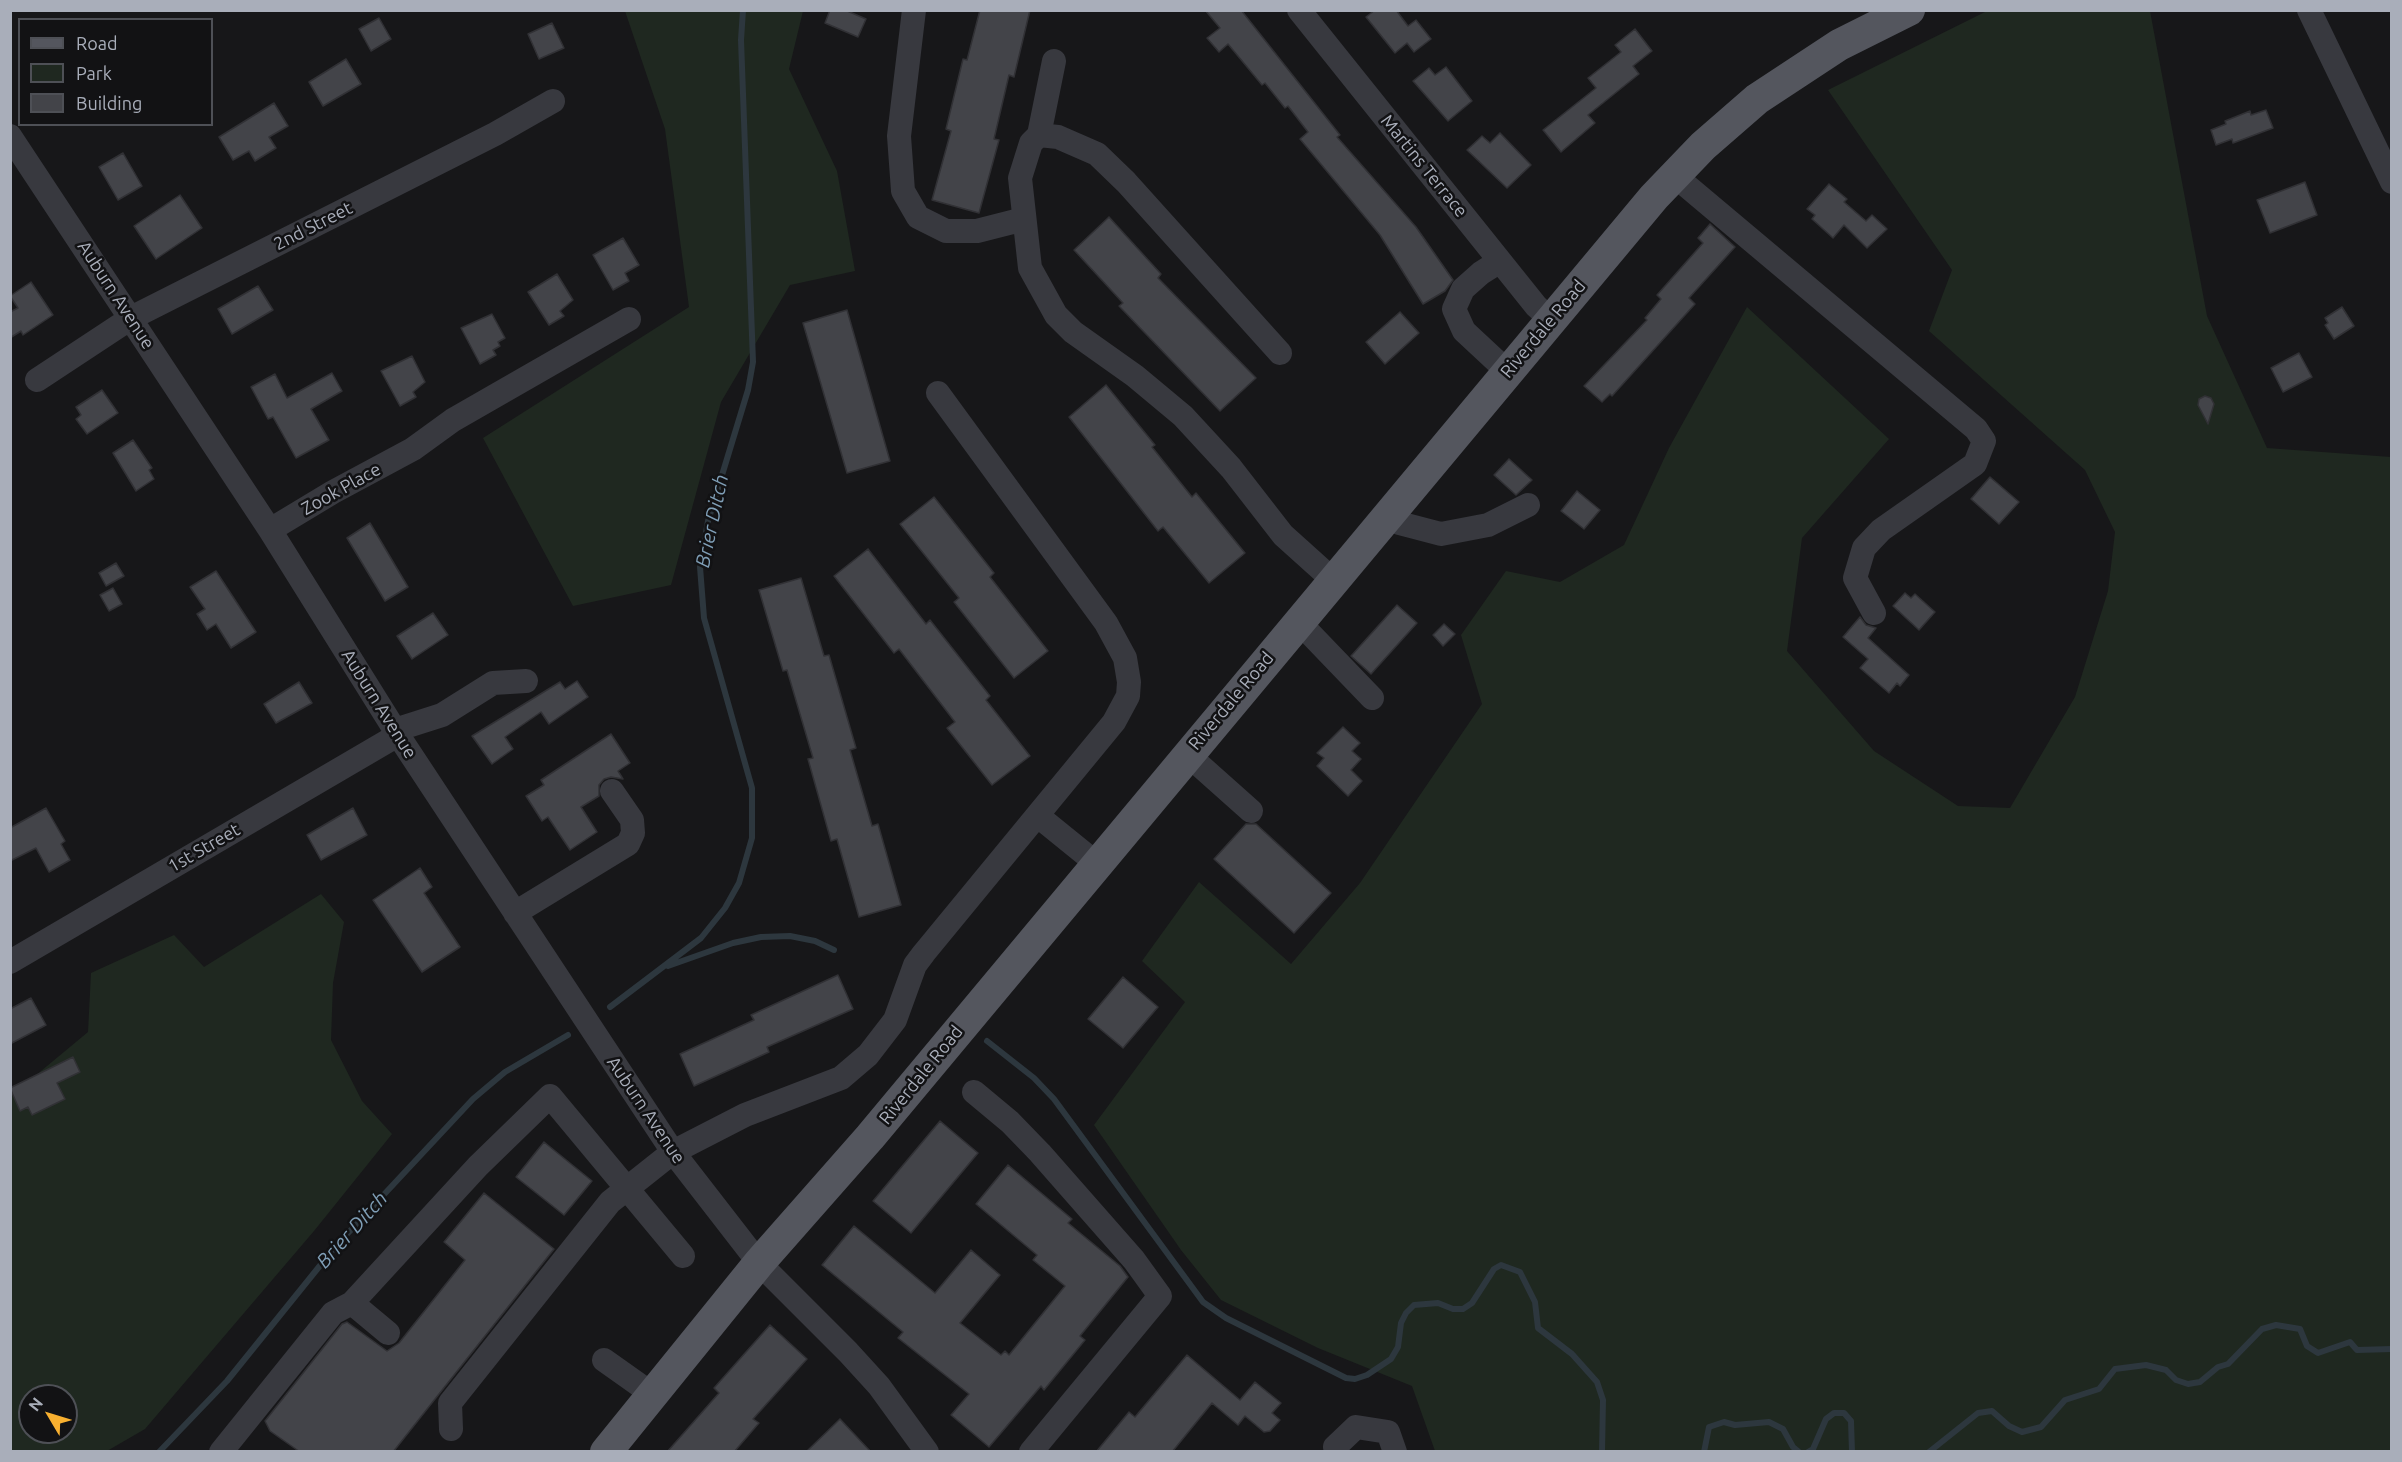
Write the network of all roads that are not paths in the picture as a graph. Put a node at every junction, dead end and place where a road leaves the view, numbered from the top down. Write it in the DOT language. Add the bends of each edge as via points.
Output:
graph roads {
  1 [pos="914,10"];
  2 [pos="1299,10"];
  3 [pos="1909,10"];
  4 [pos="2309,10"];
  5 [pos="1054,61"];
  6 [pos="553,101"];
  7 [pos="1039,135"];
  8 [pos="10,136"];
  9 [pos="1675,176"];
  10 [pos="2391,182"];
  11 [pos="1024,219"];
  12 [pos="1500,261"];
  13 [pos="131,318"];
  14 [pos="629,319"];
  15 [pos="1551,320"];
  16 [pos="1280,353"];
  17 [pos="1508,372"];
  18 [pos="37,380"];
  19 [pos="938,393"];
  20 [pos="1528,505"];
  21 [pos="1386,516"];
  22 [pos="270,530"];
  23 [pos="1333,580"];
  24 [pos="1874,613"];
  25 [pos="1298,621"];
  26 [pos="526,681"];
  27 [pos="1372,698"];
  28 [pos="396,733"];
  29 [pos="1187,754"];
  30 [pos="612,791"];
  31 [pos="1251,811"];
  32 [pos="1038,816"];
  33 [pos="1096,863"];
  34 [pos="515,913"];
  35 [pos="10,962"];
  36 [pos="974,1092"];
  37 [pos="673,1152"];
  38 [pos="626,1190"];
  39 [pos="683,1257"];
  40 [pos="759,1263"];
  41 [pos="352,1302"];
  42 [pos="388,1333"];
  43 [pos="604,1360"];
  44 [pos="652,1395"];
  45 [pos="451,1429"];
  46 [pos="221,1452"];
  47 [pos="606,1452"];
  48 [pos="927,1452"];
  49 [pos="1031,1452"];
  50 [pos="1336,1452"];
  51 [pos="1395,1452"];
  1 -- 11 [label="street" via="899,136 903,191 918,217 946,231 977,231"];
  2 -- 12 [label="street, Martins Terrace"];
  3 -- 9 [label="main road, Riverdale Road" via="1839,45 1757,99"];
  4 -- 10 [label="street"];
  5 -- 7 [label="street"];
  6 -- 13 [label="street, 2nd Street"];
  7 -- 11 [label="street" via="1031,143 1020,178"];
  7 -- 16 [label="street" via="1073,142 1097,154"];
  8 -- 13 [label="street, Auburn Avenue"];
  9 -- 15 [label="main road, Riverdale Road"];
  9 -- 24 [label="street" via="1977,429 1984,441 1975,464 1881,530 1864,548 1855,578"];
  11 -- 23 [label="street" via="1030,268 1056,315 1183,416 1231,468 1283,535"];
  12 -- 15 [label="street, Martins Terrace"];
  12 -- 17 [label="street" via="1463,289 1454,309 1464,331"];
  13 -- 18 [label="street, 2nd Street"];
  13 -- 22 [label="street, Auburn Avenue"];
  14 -- 22 [label="street, Zook Place"];
  15 -- 17 [label="main road, Riverdale Road"];
  17 -- 21 [label="main road, Riverdale Road"];
  19 -- 32 [label="street" via="1106,623 1125,658 1128,696 1114,722"];
  20 -- 21 [label="street" via="1488,525 1441,534"];
  21 -- 23 [label="main road, Riverdale Road"];
  22 -- 28 [label="street, Auburn Avenue"];
  23 -- 25 [label="main road, Riverdale Road"];
  25 -- 27 [label="street"];
  25 -- 29 [label="main road, Riverdale Road"];
  26 -- 28 [label="street, 1st Street" via="493,683 442,716"];
  28 -- 34 [label="street, Auburn Avenue"];
  28 -- 35 [label="street, 1st Street"];
  29 -- 31 [label="street"];
  29 -- 33 [label="main road, Riverdale Road"];
  30 -- 34 [label="street" via="632,820 633,834 628,844"];
  32 -- 33 [label="street"];
  32 -- 37 [label="street" via="915,965 895,1020 854,1068 841,1078 745,1115"];
  33 -- 40 [label="main road, Riverdale Road" via="870,1137"];
  34 -- 37 [label="street, Auburn Avenue"];
  36 -- 49 [label="street" via="1040,1153 1134,1260 1160,1296"];
  37 -- 38 [label="street"];
  37 -- 40 [label="street, Auburn Avenue"];
  38 -- 39 [label="street"];
  38 -- 41 [label="street" via="550,1096 478,1166"];
  38 -- 45 [label="street" via="610,1202 450,1403"];
  40 -- 44 [label="main road, Riverdale Road"];
  40 -- 48 [label="street, Auburn Avenue" via="856,1360"];
  41 -- 42 [label="street"];
  41 -- 46 [label="street" via="333,1313"];
  43 -- 44 [label="street"];
  44 -- 47 [label="main road, Riverdale Road"];
  50 -- 51 [label="street" via="1335,1447 1356,1427 1388,1432"];
}
